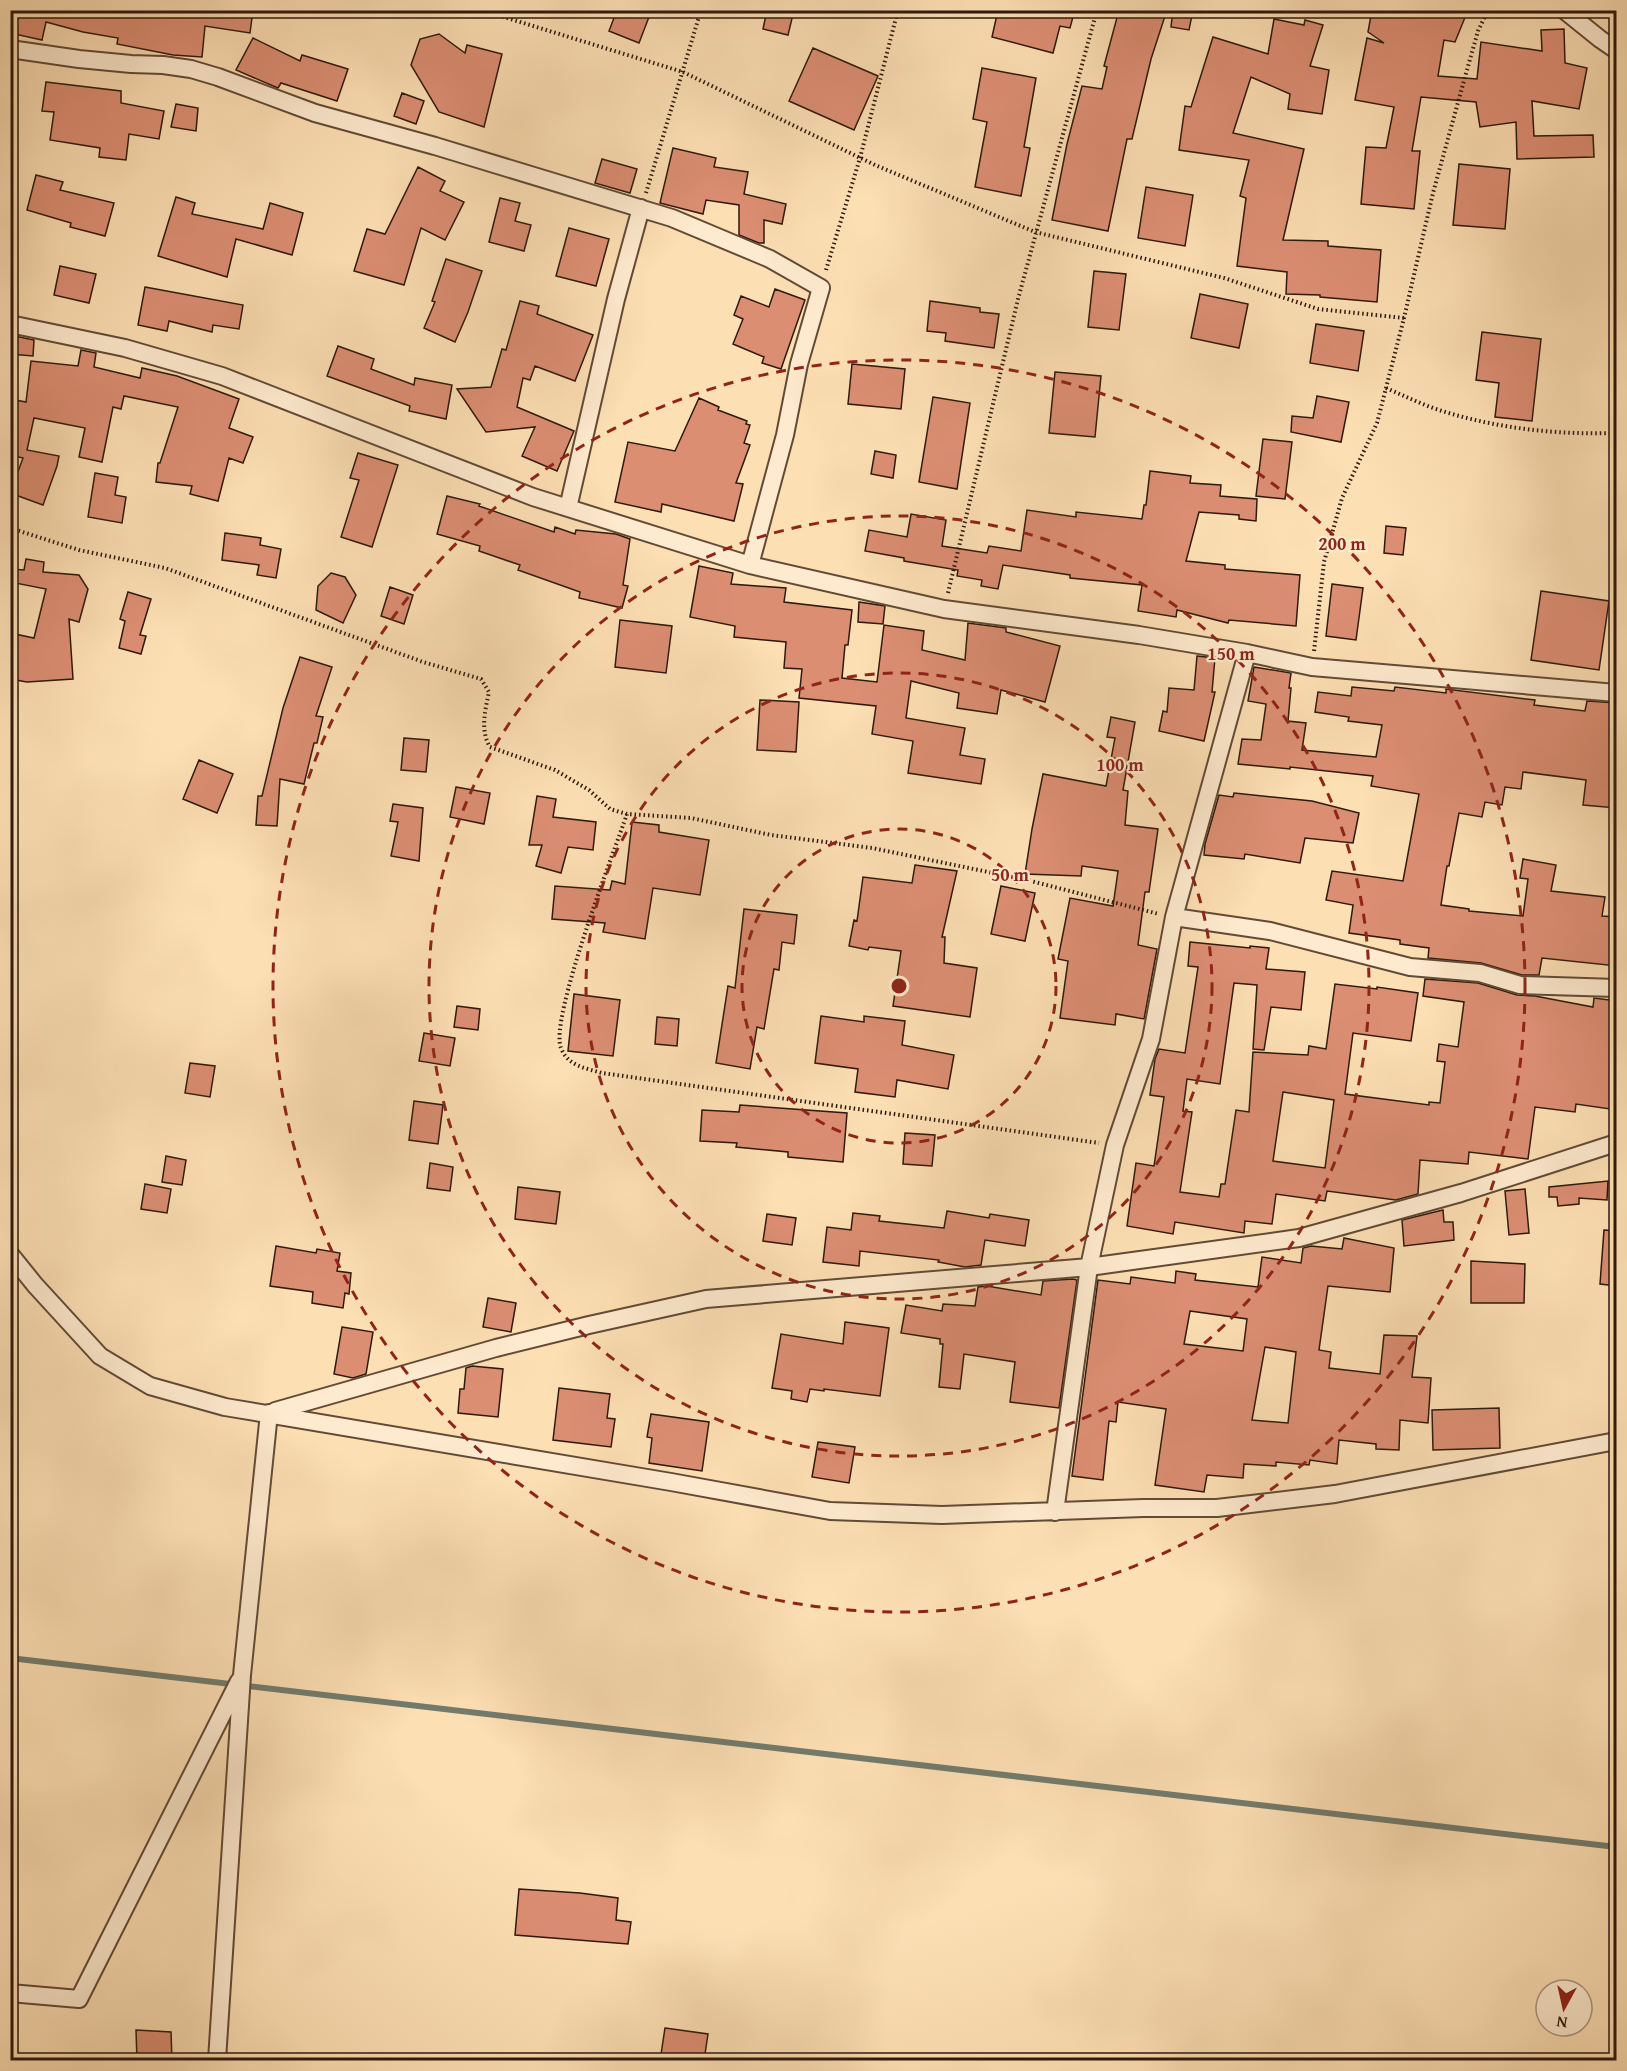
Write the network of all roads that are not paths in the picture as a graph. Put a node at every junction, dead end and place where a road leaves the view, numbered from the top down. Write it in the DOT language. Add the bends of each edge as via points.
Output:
graph roads {
  1 [pos="1564,10"];
  2 [pos="10,49"];
  3 [pos="1617,50"];
  4 [pos="641,208"];
  5 [pos="10,324"];
  6 [pos="568,508"];
  7 [pos="750,565"];
  8 [pos="1247,653"];
  9 [pos="1617,693"];
  10 [pos="1174,917"];
  11 [pos="1617,988"];
  12 [pos="1617,1143"];
  13 [pos="10,1254"];
  14 [pos="1089,1267"];
  15 [pos="269,1413"];
  16 [pos="1617,1441"];
  17 [pos="1055,1512"];
  18 [pos="242,1675"];
  19 [pos="10,1993"];
  20 [pos="217,2061"];
  1 -- 3 [label="street"];
  2 -- 4 [label="street" via="191,69 315,113"];
  4 -- 6 [label="street"];
  4 -- 7 [label="street" via="760,255 821,288"];
  5 -- 6 [label="street" via="125,348 222,376"];
  6 -- 7 [label="street"];
  7 -- 8 [label="street" via="944,609"];
  8 -- 9 [label="street" via="1312,667"];
  8 -- 10 [label="street"];
  10 -- 11 [label="street" via="1270,931 1410,967 1480,973 1520,985"];
  10 -- 14 [label="street" via="1151,1039 1115,1145"];
  12 -- 14 [label="street" via="1461,1193 1299,1238"];
  13 -- 15 [label="street" via="100,1356 150,1386 225,1407"];
  14 -- 15 [label="street" via="706,1299 496,1348"];
  14 -- 17 [label="street"];
  15 -- 17 [label="street" via="830,1511 942,1515"];
  15 -- 18 [label="street"];
  16 -- 17 [label="street" via="1335,1494 1217,1508"];
  18 -- 19 [label="street" via="79,2000"];
  18 -- 20 [label="street"];
}
